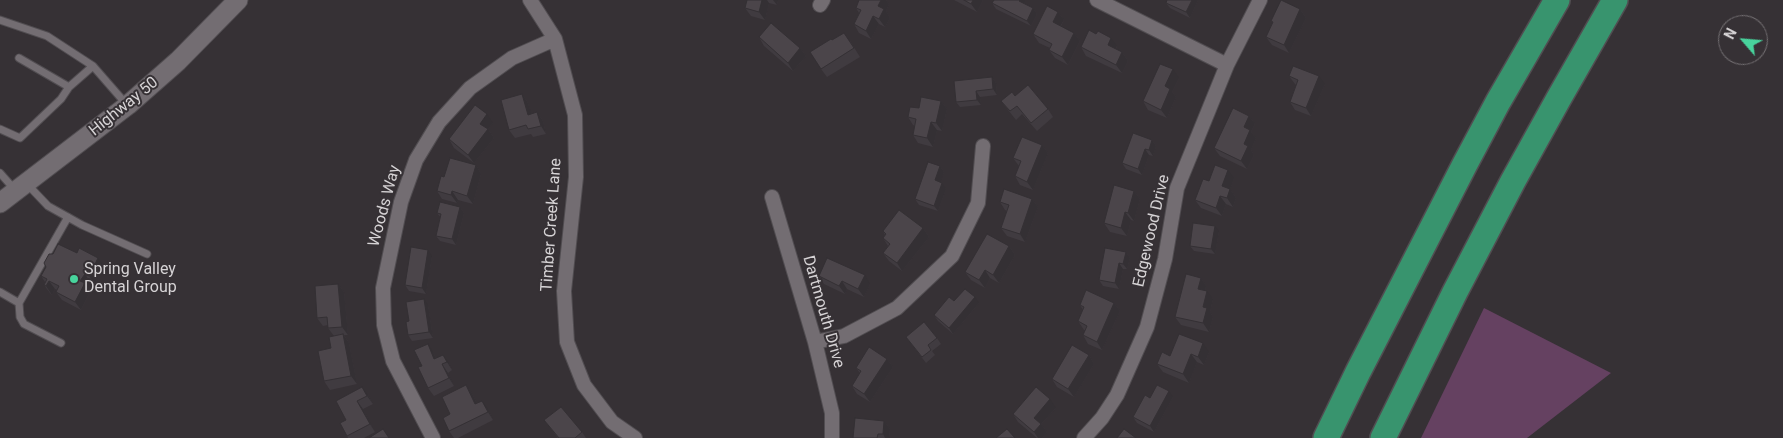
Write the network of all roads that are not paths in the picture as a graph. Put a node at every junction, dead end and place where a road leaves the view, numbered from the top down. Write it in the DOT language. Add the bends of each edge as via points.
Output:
graph roads {
  1 [pos="238,0"];
  2 [pos="530,0"];
  3 [pos="1097,0"];
  4 [pos="1260,0"];
  5 [pos="1557,0"];
  6 [pos="1615,0"];
  7 [pos="0,20"];
  8 [pos="555,39"];
  9 [pos="19,58"];
  10 [pos="1227,65"];
  11 [pos="93,66"];
  12 [pos="69,87"];
  13 [pos="128,105"];
  14 [pos="0,129"];
  15 [pos="983,146"];
  16 [pos="0,173"];
  17 [pos="21,187"];
  18 [pos="772,197"];
  19 [pos="0,203"];
  20 [pos="68,217"];
  21 [pos="147,254"];
  22 [pos="0,292"];
  23 [pos="1455,292"];
  24 [pos="19,303"];
  25 [pos="815,342"];
  26 [pos="61,343"];
  27 [pos="433,438"];
  28 [pos="635,438"];
  29 [pos="832,438"];
  30 [pos="1084,438"];
  31 [pos="1326,438"];
  32 [pos="1383,438"];
  33 [pos="1398,438"];
  1 -- 13 [label="main road, Highway 50" via="178,61"];
  2 -- 8 [label="street, Timber Creek Lane"];
  3 -- 10 [label="street"];
  4 -- 10 [label="street, Edgewood Drive"];
  5 -- 31 [label="highway" via="1465,164"];
  6 -- 23 [label="highway"];
  7 -- 11 [label="lane" via="47,36"];
  8 -- 27 [label="street, Woods Way" via="512,58 470,88 439,122 425,145 401,202 383,288 384,326 393,361"];
  8 -- 28 [label="street, Timber Creek Lane" via="575,115 576,177 564,291 566,342 584,385 612,422"];
  9 -- 12 [label="lane"];
  10 -- 30 [label="street, Edgewood Drive" via="1177,188 1165,259 1147,327 1117,395"];
  11 -- 12 [label="lane"];
  11 -- 13 [label="lane"];
  12 -- 14 [label="lane" via="62,99 20,138"];
  13 -- 17 [label="main road, Highway 50"];
  15 -- 25 [label="street" via="978,203 952,256 897,308 844,336"];
  16 -- 17 [label="lane"];
  17 -- 19 [label="main road, Highway 50"];
  17 -- 20 [label="lane"];
  18 -- 25 [label="street, Dartmouth Drive"];
  20 -- 21 [label="lane"];
  20 -- 24 [label="lane"];
  22 -- 24 [label="lane"];
  23 -- 32 [label="highway"];
  23 -- 33 [label="highway" via="1426,376"];
  24 -- 26 [label="lane" via="24,324"];
  25 -- 29 [label="street, Dartmouth Drive" via="832,413"];
}
